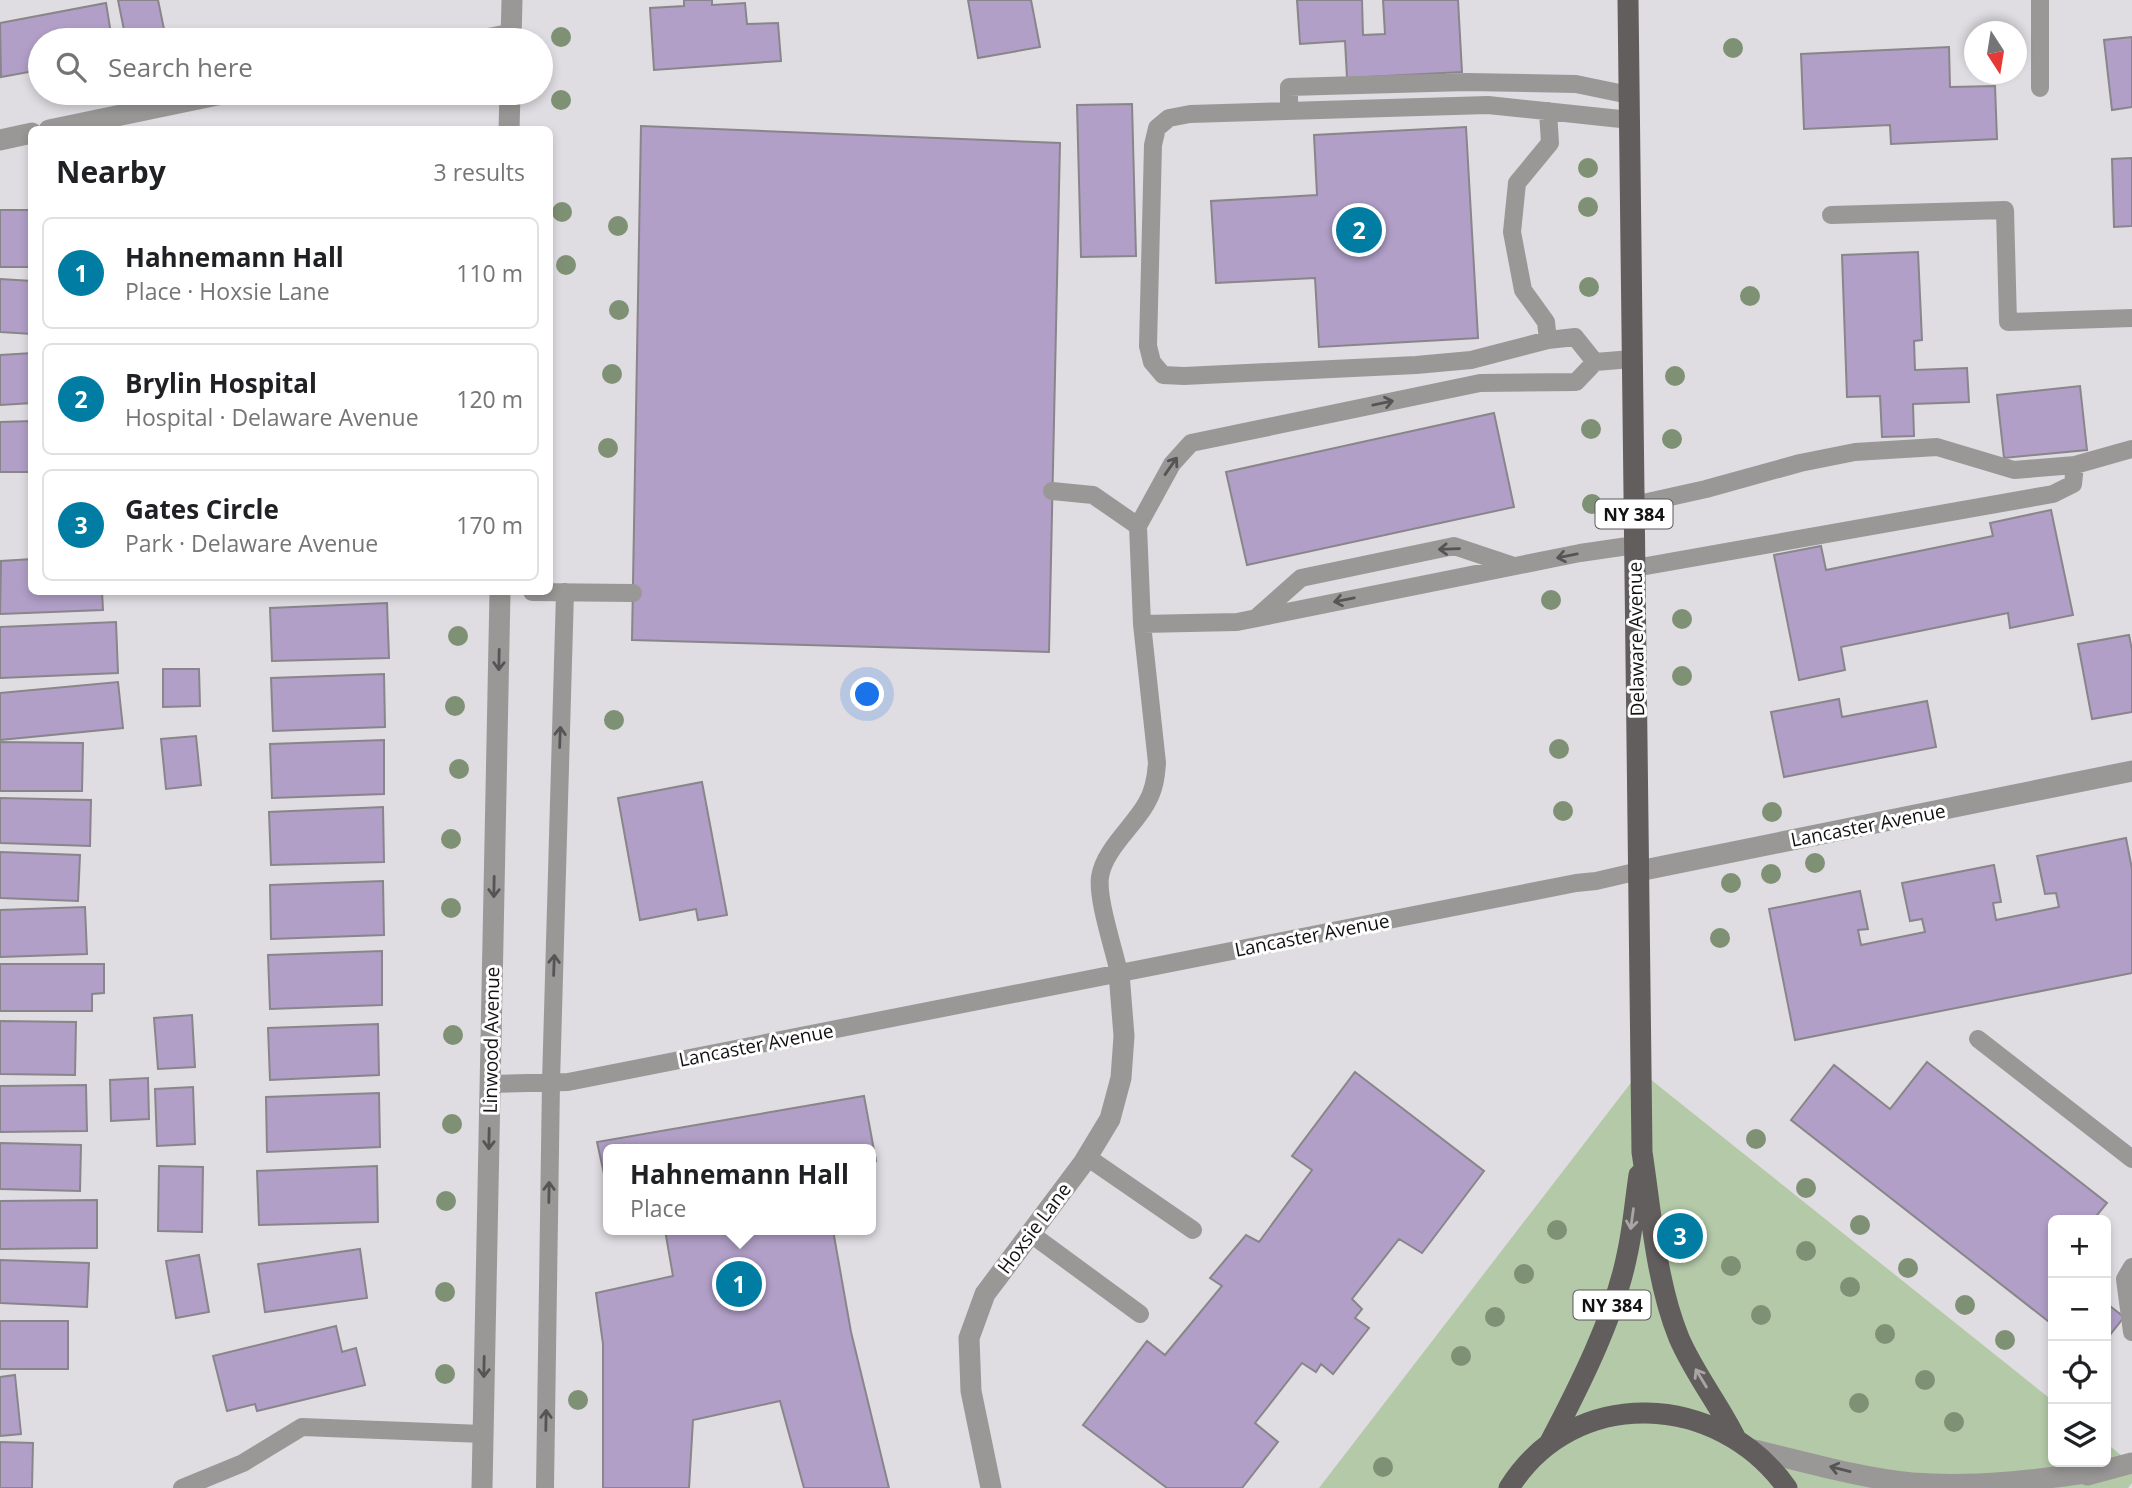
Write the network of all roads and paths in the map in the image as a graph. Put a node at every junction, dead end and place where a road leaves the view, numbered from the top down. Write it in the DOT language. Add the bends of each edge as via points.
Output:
graph roads {
  1 [pos="512,0"];
  2 [pos="1628,0"];
  3 [pos="2040,0"];
  4 [pos="511,28"];
  5 [pos="2040,88"];
  6 [pos="1629,95"];
  7 [pos="169,105"];
  8 [pos="510,105"];
  9 [pos="1289,110"];
  10 [pos="1548,111"];
  11 [pos="1630,120"];
  12 [pos="68,126"];
  13 [pos="509,126"];
  14 [pos="28,134"];
  15 [pos="0,140"];
  16 [pos="1831,215"];
  17 [pos="2132,318"];
  18 [pos="1548,340"];
  19 [pos="1632,359"];
  20 [pos="1595,362"];
  21 [pos="2132,449"];
  22 [pos="2075,465"];
  23 [pos="1052,491"];
  24 [pos="1634,505"];
  25 [pos="1138,526"];
  26 [pos="1635,545"];
  27 [pos="1514,566"];
  28 [pos="1635,568"];
  29 [pos="553,592"];
  30 [pos="565,592"];
  31 [pos="633,593"];
  32 [pos="500,595"];
  33 [pos="1255,618"];
  34 [pos="1142,624"];
  35 [pos="2132,771"];
  36 [pos="1639,871"];
  37 [pos="1119,973"];
  38 [pos="1978,1039"];
  39 [pos="551,1082"];
  40 [pos="490,1084"];
  41 [pos="1642,1152"];
  42 [pos="1087,1157"];
  43 [pos="2132,1159"];
  44 [pos="1193,1230"];
  45 [pos="1031,1234"];
  46 [pos="2132,1267"];
  47 [pos="1140,1314"];
  48 [pos="2132,1332"];
  49 [pos="483,1434"];
  50 [pos="1735,1437"];
  51 [pos="1547,1447"];
  52 [pos="1754,1450"];
  53 [pos="2132,1463"];
  54 [pos="2100,1471"];
  55 [pos="182,1488"];
  56 [pos="482,1488"];
  57 [pos="545,1488"];
  58 [pos="991,1488"];
  59 [pos="1509,1488"];
  60 [pos="1787,1488"];
  61 [pos="2047,1488"];
  1 -- 4 [label="street"];
  2 -- 6 [label="main road, Delaware Avenue / NY 384"];
  3 -- 5 [label="lane"];
  6 -- 9 [label="lane" via="1576,84 1289,87"];
  6 -- 11 [label="main road, Delaware Avenue / NY 384"];
  7 -- 12 [label="street"];
  8 -- 13 [label="street"];
  9 -- 10 [label="lane" via="1488,105"];
  9 -- 18 [label="lane" via="1190,114 1169,118 1157,128 1148,346 1152,362 1163,375 1429,364 1471,360"];
  10 -- 11 [label="lane"];
  10 -- 18 [label="lane" via="1550,143 1517,183 1512,232 1523,290 1546,322"];
  11 -- 19 [label="main road, Delaware Avenue / NY 384"];
  14 -- 15 [label="street"];
  16 -- 17 [label="lane" via="2005,210 2008,322"];
  18 -- 20 [label="lane" via="1575,337"];
  19 -- 20 [label="lane"];
  19 -- 24 [label="main road, Delaware Avenue / NY 384"];
  25 -- 20 [label="lane, one-way" via="1172,464 1191,443 1480,383 1576,382"];
  21 -- 22 [label="lane"];
  22 -- 24 [label="lane" via="2014,470 1937,447 1855,452"];
  22 -- 28 [label="lane" via="2073,484 2053,494"];
  23 -- 25 [label="lane" via="1093,495"];
  24 -- 26 [label="main road, Delaware Avenue / NY 384"];
  25 -- 34 [label="lane"];
  26 -- 27 [label="lane, one-way"];
  26 -- 28 [label="main road, Delaware Avenue / NY 384"];
  27 -- 33 [label="lane, one-way"];
  27 -- 33 [label="lane, one-way" via="1454,547 1301,578"];
  28 -- 36 [label="main road, Delaware Avenue / NY 384"];
  29 -- 30 [label="lane"];
  30 -- 31 [label="lane"];
  39 -- 30 [label="lane, one-way"];
  32 -- 40 [label="street, Linwood Avenue, one-way"];
  33 -- 34 [label="lane"];
  34 -- 37 [label="lane" via="1157,763 1155,786 1100,878"];
  35 -- 36 [label="street, Lancaster Avenue"];
  36 -- 37 [label="lane, Lancaster Avenue"];
  36 -- 41 [label="main road, Delaware Avenue / NY 384"];
  37 -- 39 [label="lane, Lancaster Avenue"];
  37 -- 42 [label="street, Hoxsie Lane" via="1124,1035 1121,1078 1110,1119"];
  38 -- 43 [label="lane"];
  39 -- 40 [label="lane, Lancaster Avenue"];
  57 -- 39 [label="lane, one-way"];
  40 -- 49 [label="street, Linwood Avenue, one-way"];
  50 -- 41 [label="main road, Delaware Avenue / NY 384, one-way" via="1672,1320"];
  41 -- 51 [label="main road, Delaware Avenue / NY 384, one-way" via="1627,1256 1613,1303"];
  42 -- 44 [label="lane"];
  42 -- 45 [label="street, Hoxsie Lane"];
  45 -- 47 [label="lane"];
  45 -- 58 [label="street, Hoxsie Lane" via="985,1294 969,1338 971,1391"];
  46 -- 48 [label="lane" via="2125,1279"];
  49 -- 55 [label="lane" via="302,1427 243,1463"];
  49 -- 56 [label="street, Linwood Avenue"];
  50 -- 51 [label="main road" via="1704,1422 1653,1413 1590,1423"];
  50 -- 52 [label="main road, NY 384"];
  51 -- 59 [label="main road, NY 384"];
  54 -- 52 [label="street, one-way" via="2004,1485 1914,1483"];
  52 -- 60 [label="main road, NY 384"];
  53 -- 54 [label="street"];
  54 -- 61 [label="street"];
}
